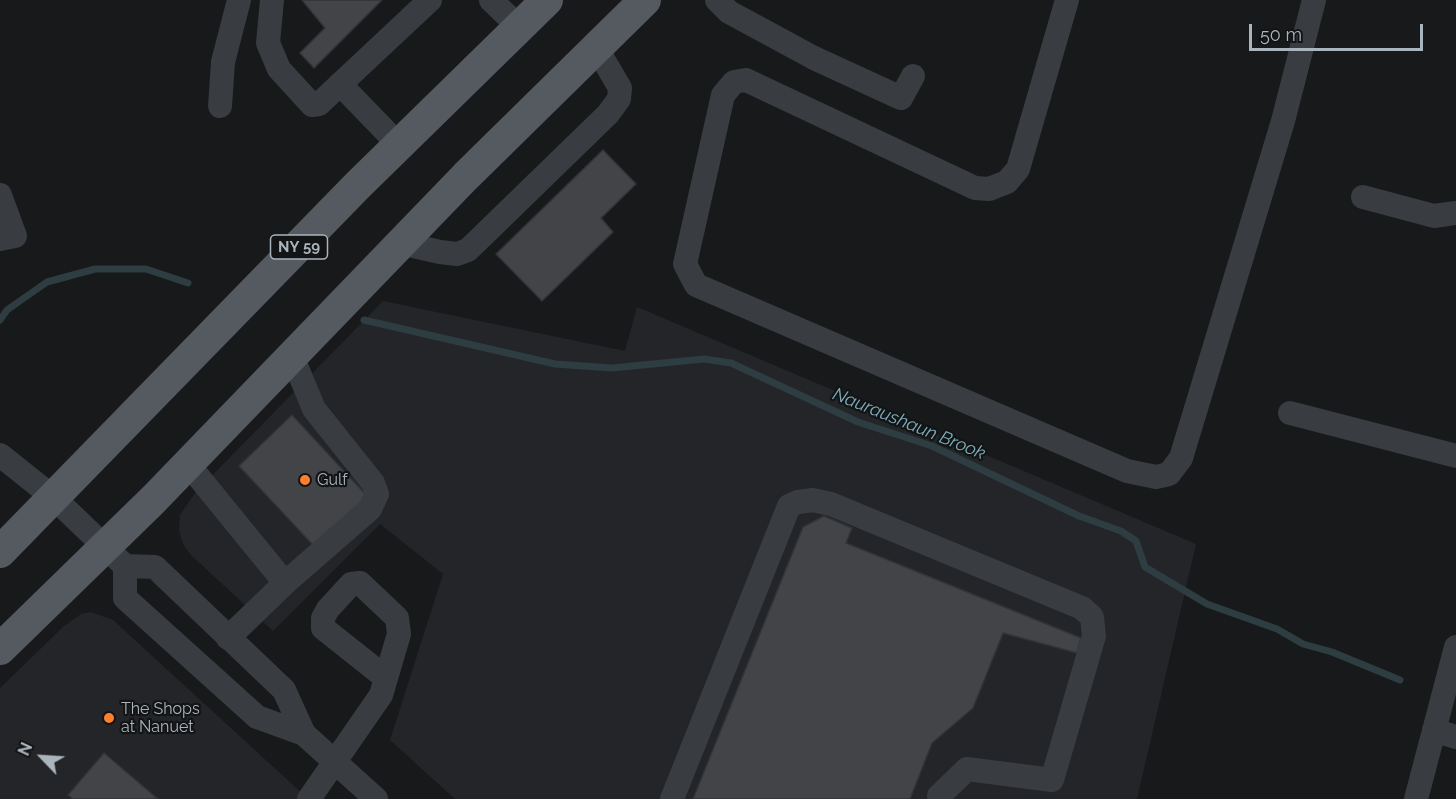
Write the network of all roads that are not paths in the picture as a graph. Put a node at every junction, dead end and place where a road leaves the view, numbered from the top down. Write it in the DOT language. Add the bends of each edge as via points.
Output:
graph roads {
  1 [pos="238,0"];
  2 [pos="272,0"];
  3 [pos="430,0"];
  4 [pos="491,0"];
  5 [pos="547,0"];
  6 [pos="645,0"];
  7 [pos="1067,0"];
  8 [pos="1314,0"];
  9 [pos="729,4"];
  10 [pos="519,27"];
  11 [pos="596,47"];
  12 [pos="913,76"];
  13 [pos="340,84"];
  14 [pos="220,106"];
  15 [pos="399,145"];
  16 [pos="0,195"];
  17 [pos="1363,197"];
  18 [pos="1456,213"];
  19 [pos="0,239"];
  20 [pos="400,243"];
  21 [pos="292,356"];
  22 [pos="1290,413"];
  23 [pos="0,455"];
  24 [pos="1456,456"];
  25 [pos="188,464"];
  26 [pos="54,498"];
  27 [pos="0,552"];
  28 [pos="115,556"];
  29 [pos="285,583"];
  30 [pos="228,638"];
  31 [pos="1456,647"];
  32 [pos="0,649"];
  33 [pos="386,678"];
  34 [pos="304,734"];
  35 [pos="1445,734"];
  36 [pos="333,762"];
  37 [pos="939,796"];
  38 [pos="309,799"];
  39 [pos="376,799"];
  40 [pos="672,799"];
  41 [pos="1416,799"];
  1 -- 14 [label="street" via="223,62"];
  2 -- 13 [label="street" via="268,43 279,69 312,105 319,104"];
  3 -- 13 [label="street"];
  4 -- 10 [label="street"];
  5 -- 10 [label="main road, NY 59"];
  6 -- 11 [label="main road"];
  7 -- 8 [label="street" via="1018,169 1007,182 988,189 975,188 746,80 734,82 723,95 685,264 696,285 1127,471 1156,477 1169,474 1181,458 1280,132"];
  9 -- 12 [label="street" via="814,58 901,98"];
  10 -- 15 [label="main road, NY 59"];
  11 -- 20 [label="main road"];
  11 -- 20 [label="street" via="620,88 619,99 608,114 468,250 457,254"];
  13 -- 15 [label="street"];
  15 -- 26 [label="main road, NY 59"];
  16 -- 19 [label="street" via="15,236"];
  17 -- 18 [label="street" via="1434,216"];
  20 -- 21 [label="main road"];
  21 -- 25 [label="main road"];
  21 -- 29 [label="street" via="314,409 373,483 377,494 370,509"];
  22 -- 24 [label="street"];
  23 -- 26 [label="street"];
  25 -- 28 [label="main road"];
  25 -- 29 [label="street"];
  26 -- 27 [label="main road, NY 59"];
  26 -- 28 [label="street"];
  28 -- 30 [label="street" via="155,567"];
  28 -- 32 [label="main road"];
  28 -- 34 [label="street" via="125,598 257,717"];
  29 -- 30 [label="street"];
  30 -- 34 [label="street" via="284,690"];
  31 -- 35 [label="street"];
  33 -- 36 [label="street" via="371,713"];
  34 -- 36 [label="street"];
  35 -- 41 [label="street"];
  36 -- 38 [label="street"];
  36 -- 39 [label="street"];
  37 -- 40 [label="street" via="968,769 1052,780 1094,636 1092,617 1071,604 831,504 813,501 789,506"];
}
